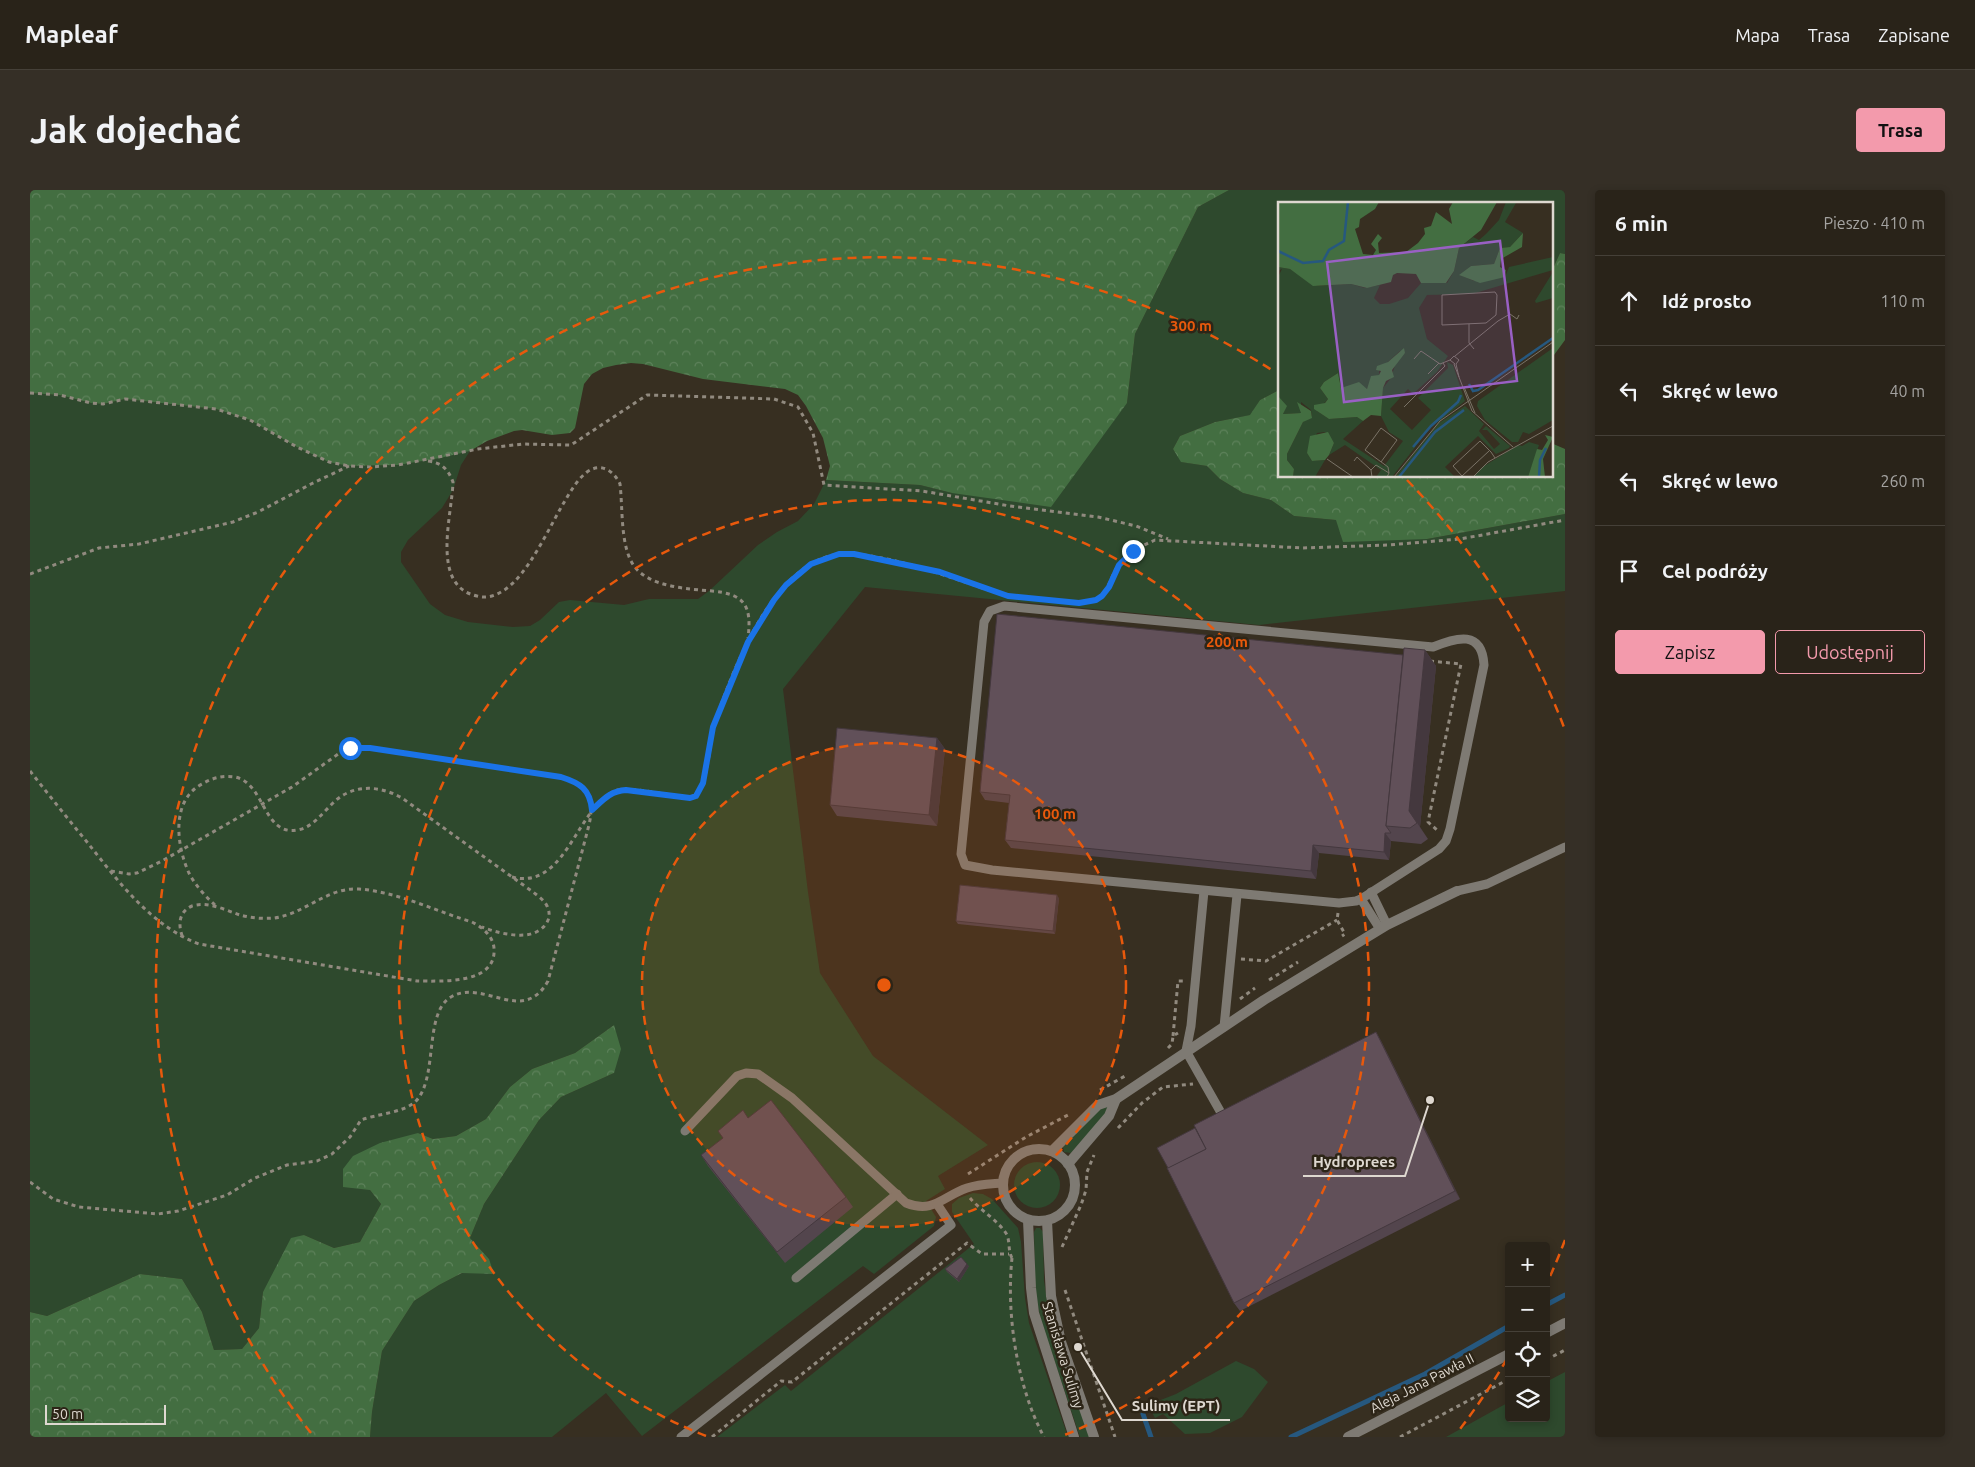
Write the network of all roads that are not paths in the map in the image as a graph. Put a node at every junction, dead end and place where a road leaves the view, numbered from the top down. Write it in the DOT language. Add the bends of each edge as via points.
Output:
graph roads {
  1 [pos="1565,847"];
  2 [pos="1457,891"];
  3 [pos="1204,892"];
  4 [pos="1371,892"];
  5 [pos="1237,895"];
  6 [pos="1361,898"];
  7 [pos="1384,927"];
  8 [pos="1224,1028"];
  9 [pos="1186,1051"];
  10 [pos="1116,1099"];
  11 [pos="1220,1111"];
  12 [pos="685,1131"];
  13 [pos="1052,1151"];
  14 [pos="1068,1164"];
  15 [pos="1002,1183"];
  16 [pos="896,1194"];
  17 [pos="937,1204"];
  18 [pos="1028,1220"];
  19 [pos="1047,1220"];
  20 [pos="796,1278"];
  21 [pos="1565,1323"];
  22 [pos="1548,1332"];
  23 [pos="1505,1356"];
  24 [pos="681,1437"];
  25 [pos="1074,1437"];
  26 [pos="1094,1437"];
  27 [pos="1348,1437"];
  1 -- 2 [label="lane" via="1487,884"];
  2 -- 7 [label="street"];
  3 -- 4 [label="lane" via="965,865 961,854 984,622 990,611 1004,606 1433,647 1463,638 1474,642 1483,651 1484,665 1446,841 1439,849"];
  3 -- 5 [label="lane"];
  3 -- 9 [label="lane"];
  4 -- 6 [label="lane"];
  4 -- 7 [label="lane"];
  5 -- 6 [label="lane" via="1328,903"];
  5 -- 8 [label="lane"];
  6 -- 7 [label="lane"];
  7 -- 8 [label="street"];
  8 -- 9 [label="street"];
  9 -- 10 [label="street"];
  9 -- 11 [label="lane"];
  10 -- 13 [label="street" via="1098,1105"];
  10 -- 14 [label="street" via="1108,1116"];
  12 -- 16 [label="lane" via="737,1076 758,1074 792,1098"];
  13 -- 14 [label="street"];
  13 -- 15 [label="street" via="1038,1149 1013,1159 1005,1170"];
  14 -- 19 [label="street" via="1074,1181 1072,1198 1062,1212"];
  15 -- 17 [label="lane" via="966,1188"];
  15 -- 18 [label="street" via="1009,1206"];
  16 -- 17 [label="lane" via="917,1207"];
  16 -- 20 [label="lane"];
  17 -- 24 [label="lane" via="951,1225"];
  18 -- 19 [label="street"];
  18 -- 25 [label="street, Stanisława Sulimy" via="1034,1313"];
  19 -- 26 [label="street, Stanisława Sulimy" via="1051,1296 1061,1342"];
  21 -- 22 [label="street"];
  23 -- 27 [label="street, Aleja Jana Pawła II"];
}
